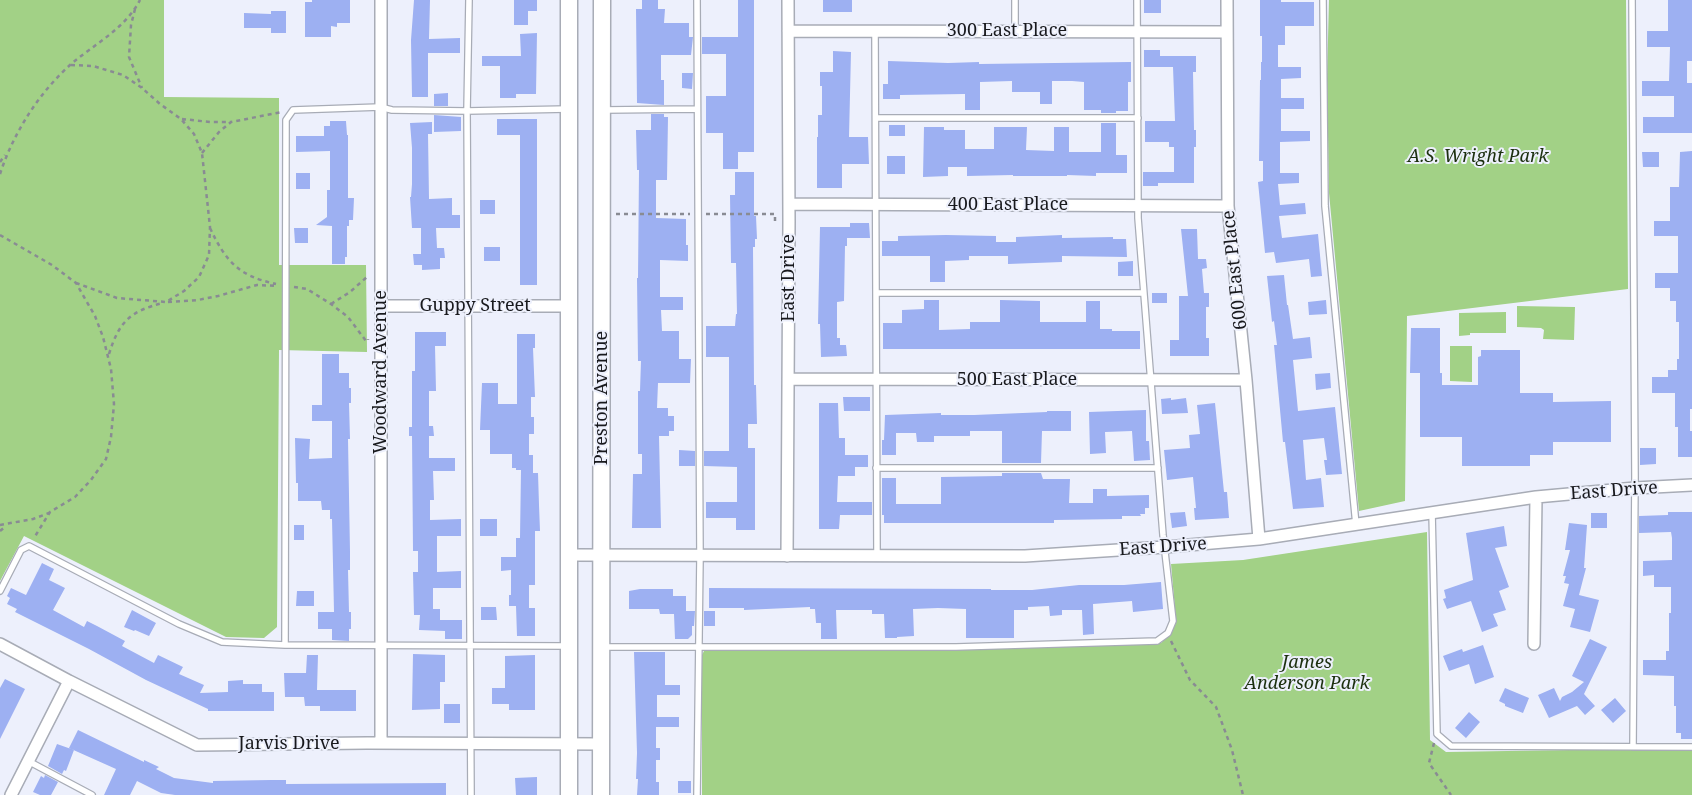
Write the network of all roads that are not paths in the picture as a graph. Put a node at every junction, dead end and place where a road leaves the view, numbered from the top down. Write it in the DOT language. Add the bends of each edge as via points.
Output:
graph roads {
  1 [pos="381,0"];
  2 [pos="469,0"];
  3 [pos="569,0"];
  4 [pos="602,0"];
  5 [pos="697,0"];
  6 [pos="788,0"];
  7 [pos="1015,0"];
  8 [pos="1137,0"];
  9 [pos="1227,0"];
  10 [pos="1323,0"];
  11 [pos="1632,0"];
  12 [pos="788,31"];
  13 [pos="1137,31"];
  14 [pos="875,32"];
  15 [pos="1015,32"];
  16 [pos="1227,32"];
  17 [pos="380,107"];
  18 [pos="568,109"];
  19 [pos="697,109"];
  20 [pos="602,110"];
  21 [pos="467,111"];
  22 [pos="876,118"];
  23 [pos="1138,118"];
  24 [pos="789,204"];
  25 [pos="875,205"];
  26 [pos="1138,205"];
  27 [pos="1228,206"];
  28 [pos="1143,292"];
  29 [pos="876,293"];
  30 [pos="381,306"];
  31 [pos="569,306"];
  32 [pos="469,307"];
  33 [pos="788,379"];
  34 [pos="875,380"];
  35 [pos="1150,380"];
  36 [pos="1246,380"];
  37 [pos="876,468"];
  38 [pos="1158,468"];
  39 [pos="1692,486"];
  40 [pos="1635,488"];
  41 [pos="1536,497"];
  42 [pos="1432,512"];
  43 [pos="1356,525"];
  44 [pos="1260,539"];
  45 [pos="1165,548"];
  46 [pos="569,555"];
  47 [pos="877,555"];
  48 [pos="603,556"];
  49 [pos="787,556"];
  50 [pos="700,557"];
  51 [pos="0,591"];
  52 [pos="0,644"];
  53 [pos="1534,644"];
  54 [pos="285,645"];
  55 [pos="380,646"];
  56 [pos="470,646"];
  57 [pos="570,646"];
  58 [pos="698,646"];
  59 [pos="602,647"];
  60 [pos="69,681"];
  61 [pos="381,743"];
  62 [pos="471,743"];
  63 [pos="602,744"];
  64 [pos="570,745"];
  65 [pos="1633,747"];
  66 [pos="1692,747"];
  67 [pos="28,761"];
  68 [pos="11,795"];
  69 [pos="92,795"];
  70 [pos="471,795"];
  71 [pos="569,795"];
  72 [pos="601,795"];
  73 [pos="697,795"];
  1 -- 17 [label="street, Woodward Avenue"];
  2 -- 21 [label="lane"];
  3 -- 18 [label="main road, Preston Avenue"];
  4 -- 20 [label="main road, Preston Avenue"];
  5 -- 19 [label="lane"];
  6 -- 12 [label="street, East Drive"];
  7 -- 15 [label="lane"];
  8 -- 13 [label="lane"];
  9 -- 16 [label="street, 600 East Place"];
  10 -- 43 [label="lane" via="1325,206"];
  11 -- 40 [label="lane"];
  12 -- 14 [label="street, 300 East Place"];
  12 -- 24 [label="street, East Drive"];
  13 -- 15 [label="street, 300 East Place"];
  13 -- 16 [label="street, 300 East Place"];
  13 -- 23 [label="lane"];
  14 -- 15 [label="street, 300 East Place"];
  14 -- 22 [label="lane"];
  16 -- 27 [label="street, 600 East Place"];
  17 -- 21 [label="lane"];
  17 -- 30 [label="street, Woodward Avenue"];
  17 -- 54 [label="lane" via="293,110 286,120"];
  18 -- 21 [label="lane"];
  18 -- 31 [label="main road, Preston Avenue"];
  19 -- 20 [label="lane"];
  19 -- 50 [label="lane"];
  20 -- 48 [label="main road, Preston Avenue"];
  21 -- 32 [label="lane"];
  22 -- 23 [label="lane"];
  22 -- 25 [label="lane"];
  23 -- 26 [label="lane"];
  24 -- 25 [label="street, 400 East Place"];
  24 -- 33 [label="street, East Drive"];
  25 -- 26 [label="street, 400 East Place"];
  25 -- 29 [label="lane"];
  26 -- 27 [label="street, 400 East Place"];
  26 -- 28 [label="lane"];
  27 -- 36 [label="street, 600 East Place"];
  28 -- 29 [label="lane"];
  28 -- 35 [label="lane"];
  29 -- 34 [label="lane"];
  30 -- 32 [label="street, Guppy Street"];
  30 -- 55 [label="street, Woodward Avenue"];
  31 -- 32 [label="street, Guppy Street"];
  31 -- 46 [label="main road, Preston Avenue"];
  32 -- 56 [label="lane"];
  33 -- 34 [label="street, 500 East Place"];
  33 -- 49 [label="street, East Drive"];
  34 -- 35 [label="street, 500 East Place"];
  34 -- 37 [label="lane"];
  35 -- 36 [label="street, 500 East Place"];
  35 -- 38 [label="lane"];
  36 -- 44 [label="street, 600 East Place"];
  37 -- 38 [label="lane"];
  37 -- 47 [label="lane"];
  38 -- 45 [label="lane"];
  39 -- 40 [label="street, East Drive"];
  40 -- 41 [label="street, East Drive"];
  40 -- 65 [label="lane"];
  41 -- 42 [label="street, East Drive"];
  41 -- 53 [label="street"];
  42 -- 43 [label="street, East Drive"];
  42 -- 65 [label="lane" via="1437,734 1451,746"];
  43 -- 44 [label="street, East Drive"];
  44 -- 45 [label="street, East Drive"];
  45 -- 47 [label="street, East Drive" via="1025,556"];
  45 -- 58 [label="lane" via="1172,621 1168,633 1157,641 956,647"];
  46 -- 48 [label="street, East Drive"];
  46 -- 57 [label="main road, Preston Avenue"];
  47 -- 49 [label="street, East Drive"];
  48 -- 50 [label="street, East Drive"];
  48 -- 59 [label="main road, Preston Avenue"];
  49 -- 50 [label="street, East Drive"];
  50 -- 58 [label="lane"];
  51 -- 54 [label="lane" via="22,550 29,546 179,624 222,642"];
  52 -- 60 [label="street, Jarvis Drive"];
  54 -- 55 [label="lane"];
  55 -- 56 [label="lane"];
  55 -- 61 [label="street, Woodward Avenue"];
  56 -- 57 [label="lane"];
  56 -- 62 [label="lane"];
  57 -- 64 [label="main road, Preston Avenue"];
  58 -- 59 [label="lane"];
  58 -- 73 [label="lane"];
  59 -- 63 [label="main road, Preston Avenue"];
  60 -- 61 [label="street, Jarvis Drive" via="197,745"];
  60 -- 67 [label="street"];
  61 -- 62 [label="street, Jarvis Drive"];
  62 -- 64 [label="street, Jarvis Drive"];
  62 -- 70 [label="lane"];
  63 -- 64 [label="street, Jarvis Drive"];
  63 -- 72 [label="main road, Preston Avenue"];
  64 -- 71 [label="main road, Preston Avenue"];
  65 -- 66 [label="lane"];
  67 -- 68 [label="street"];
  67 -- 69 [label="lane"];
}
